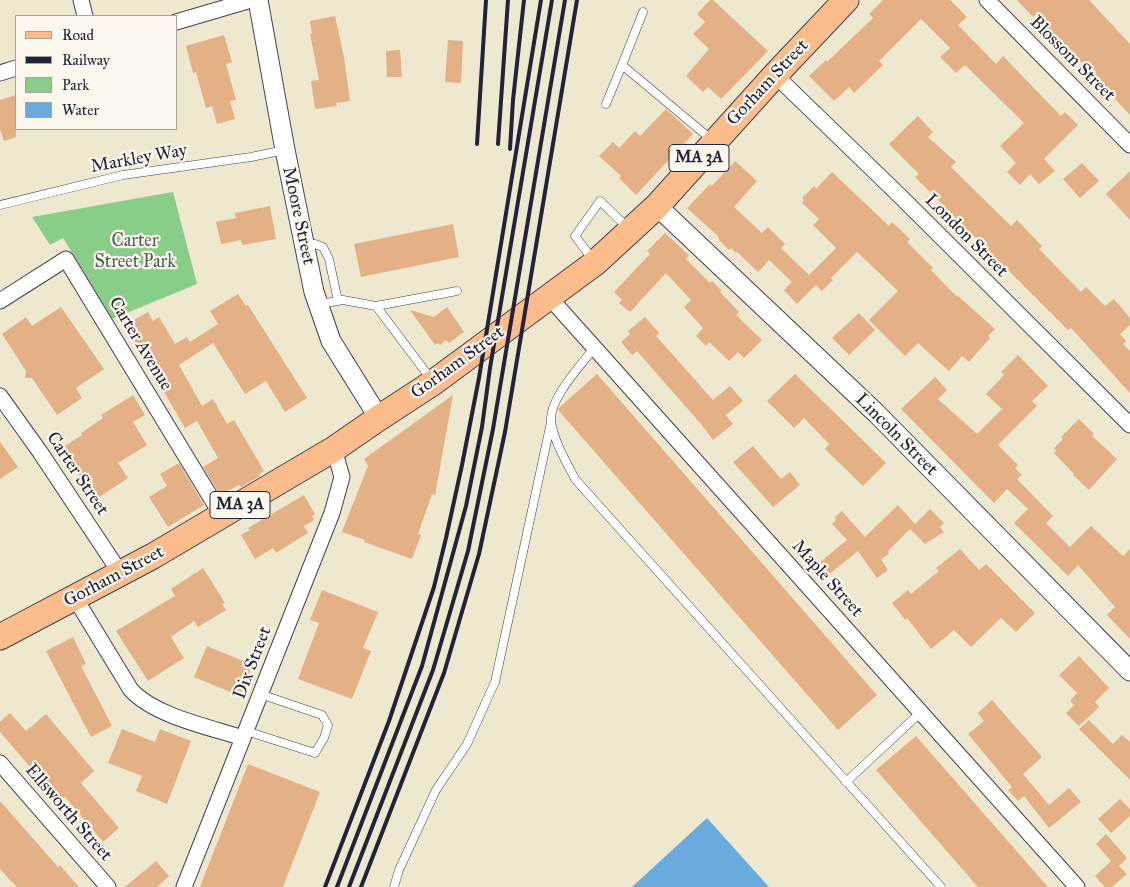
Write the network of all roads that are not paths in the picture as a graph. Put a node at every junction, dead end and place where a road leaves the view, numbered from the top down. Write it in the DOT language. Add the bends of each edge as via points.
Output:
graph roads {
  1 [pos="81,0"];
  2 [pos="251,0"];
  3 [pos="258,0"];
  4 [pos="846,0"];
  5 [pos="987,0"];
  6 [pos="643,12"];
  7 [pos="85,15"];
  8 [pos="178,21"];
  9 [pos="622,65"];
  10 [pos="15,68"];
  11 [pos="0,73"];
  12 [pos="775,75"];
  13 [pos="606,104"];
  14 [pos="714,142"];
  15 [pos="1130,145"];
  16 [pos="284,150"];
  17 [pos="0,204"];
  18 [pos="657,206"];
  19 [pos="630,230"];
  20 [pos="304,245"];
  21 [pos="595,263"];
  22 [pos="457,291"];
  23 [pos="548,297"];
  24 [pos="0,301"];
  25 [pos="338,301"];
  26 [pos="318,304"];
  27 [pos="376,306"];
  28 [pos="594,348"];
  29 [pos="434,382"];
  30 [pos="0,396"];
  31 [pos="379,418"];
  32 [pos="551,420"];
  33 [pos="1130,425"];
  34 [pos="334,449"];
  35 [pos="222,516"];
  36 [pos="122,574"];
  37 [pos="75,598"];
  38 [pos="0,638"];
  39 [pos="1130,671"];
  40 [pos="260,694"];
  41 [pos="921,712"];
  42 [pos="245,735"];
  43 [pos="0,763"];
  44 [pos="846,782"];
  45 [pos="108,887"];
  46 [pos="184,887"];
  47 [pos="394,887"];
  48 [pos="941,887"];
  49 [pos="1077,887"];
  1 -- 7 [label="street"];
  2 -- 8 [label="street"];
  3 -- 16 [label="street, Moore Street"];
  4 -- 12 [label="main road, Gorham Street / MA 3A"];
  5 -- 15 [label="street, Blossom Street"];
  6 -- 9 [label="lane"];
  9 -- 13 [label="lane"];
  9 -- 14 [label="lane"];
  10 -- 11 [label="street"];
  12 -- 14 [label="main road, Gorham Street / MA 3A"];
  12 -- 33 [label="street, London Street"];
  14 -- 18 [label="main road, Gorham Street / MA 3A"];
  16 -- 17 [label="lane, Markley Way" via="123,175"];
  16 -- 20 [label="street, Moore Street"];
  18 -- 19 [label="main road, Gorham Street / MA 3A"];
  18 -- 39 [label="street, Lincoln Street" via="876,413"];
  19 -- 21 [label="main road, Gorham Street / MA 3A"];
  19 -- 21 [label="lane" via="600,200 575,236"];
  20 -- 25 [label="lane" via="323,247"];
  20 -- 26 [label="street, Moore Street"];
  21 -- 23 [label="main road, Gorham Street / MA 3A"];
  22 -- 27 [label="lane"];
  23 -- 28 [label="street, Maple Street"];
  23 -- 29 [label="main road, Gorham Street / MA 3A"];
  24 -- 35 [label="street, Carter Avenue" via="66,258"];
  25 -- 26 [label="lane"];
  25 -- 27 [label="lane"];
  26 -- 31 [label="street, Moore Street" via="332,341"];
  27 -- 29 [label="lane"];
  28 -- 32 [label="lane" via="556,398"];
  28 -- 41 [label="street, Maple Street"];
  29 -- 31 [label="main road, Gorham Street / MA 3A"];
  30 -- 36 [label="street, Carter Street"];
  31 -- 34 [label="main road, Gorham Street / MA 3A"];
  32 -- 44 [label="lane" via="560,450 575,479"];
  32 -- 47 [label="lane" via="495,682 468,744 436,790"];
  34 -- 35 [label="main road, Gorham Street / MA 3A"];
  34 -- 40 [label="street, Dix Street" via="342,478 332,513"];
  35 -- 36 [label="main road, Gorham Street / MA 3A"];
  36 -- 37 [label="main road, Gorham Street / MA 3A"];
  37 -- 38 [label="main road, Gorham Street / MA 3A"];
  37 -- 42 [label="street" via="131,690 140,699 167,712"];
  40 -- 42 [label="street, Dix Street"];
  40 -- 42 [label="lane" via="322,715 328,725 324,738 315,753"];
  41 -- 44 [label="lane"];
  41 -- 49 [label="street, Maple Street"];
  42 -- 46 [label="street, Dix Street"];
  43 -- 45 [label="street, Ellsworth Street"];
  44 -- 48 [label="lane"];
}
